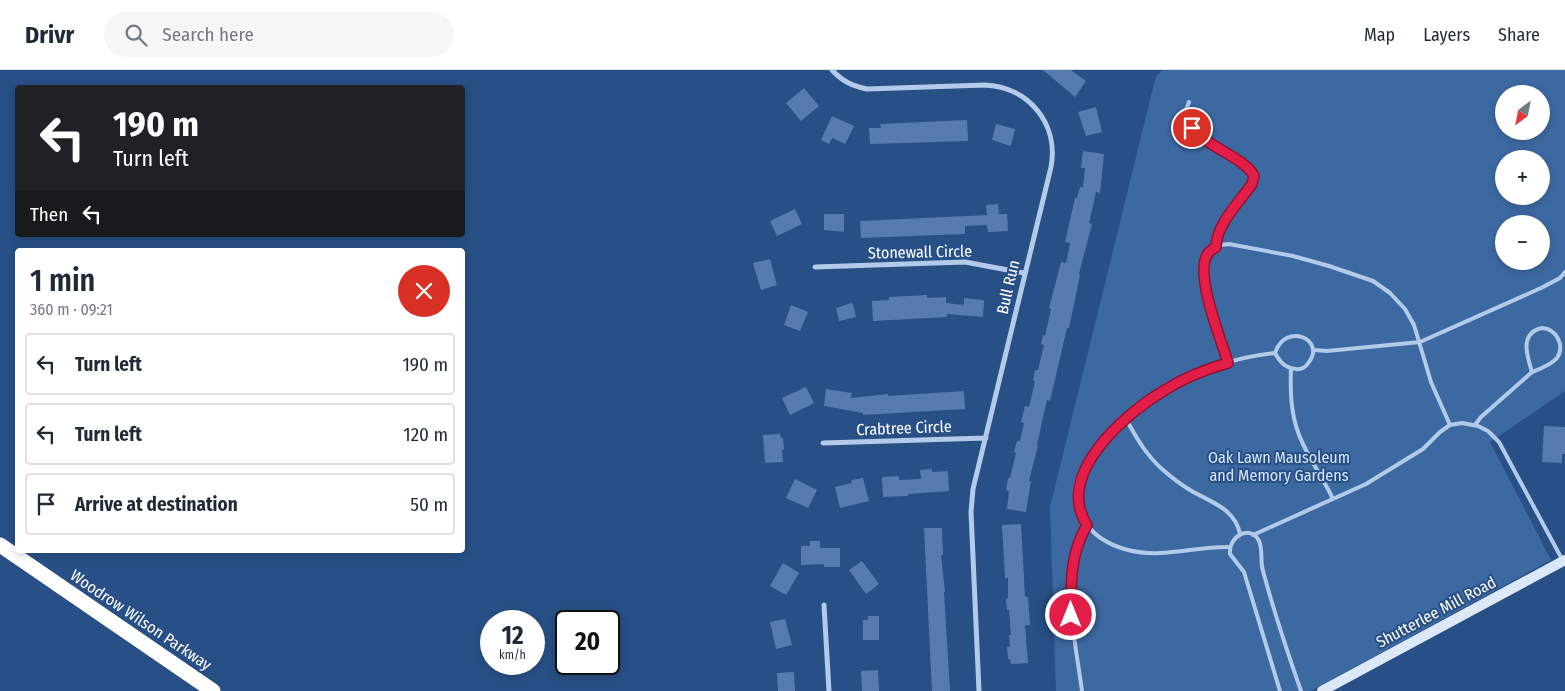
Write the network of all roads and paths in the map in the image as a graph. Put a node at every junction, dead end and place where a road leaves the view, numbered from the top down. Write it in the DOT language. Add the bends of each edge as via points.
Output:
graph roads {
  1 [pos="832,70"];
  2 [pos="1189,102"];
  3 [pos="1216,247"];
  4 [pos="815,267"];
  5 [pos="1565,272"];
  6 [pos="1024,273"];
  7 [pos="1420,342"];
  8 [pos="1314,350"];
  9 [pos="1275,353"];
  10 [pos="1228,363"];
  11 [pos="1291,368"];
  12 [pos="1532,372"];
  13 [pos="1126,419"];
  14 [pos="1475,425"];
  15 [pos="1450,426"];
  16 [pos="986,438"];
  17 [pos="823,443"];
  18 [pos="1333,499"];
  19 [pos="1087,525"];
  20 [pos="1240,534"];
  21 [pos="1253,535"];
  22 [pos="0,545"];
  23 [pos="1230,547"];
  24 [pos="1564,561"];
  25 [pos="824,605"];
  26 [pos="213,691"];
  27 [pos="829,691"];
  28 [pos="979,691"];
  29 [pos="1082,691"];
  30 [pos="1280,691"];
  31 [pos="1301,691"];
  32 [pos="1322,691"];
  1 -- 6 [label="street, Bull Run" via="845,82 859,87 991,85 1014,92 1032,104 1049,129 1052,156"];
  2 -- 3 [label="lane" via="1186,118 1198,136 1238,161 1254,176 1252,184 1220,229"];
  3 -- 7 [label="lane" via="1229,244 1293,256 1373,281 1401,304"];
  3 -- 10 [label="lane" via="1204,265 1205,280"];
  4 -- 6 [label="street, Stonewall Circle" via="965,262"];
  5 -- 7 [label="lane" via="1541,288"];
  6 -- 16 [label="street, Bull Run"];
  7 -- 8 [label="lane"];
  7 -- 15 [label="lane"];
  8 -- 9 [label="lane" via="1311,343 1295,335 1278,344"];
  8 -- 11 [label="lane" via="1307,366 1299,370"];
  9 -- 10 [label="lane"];
  9 -- 11 [label="lane" via="1280,362"];
  10 -- 13 [label="lane" via="1174,384"];
  11 -- 18 [label="lane" via="1291,404 1295,422 1303,445"];
  12 -- 12 [label="lane" via="1559,356 1560,341 1551,330 1538,329 1527,339 1526,352"];
  12 -- 14 [label="lane"];
  13 -- 19 [label="lane" via="1100,447 1082,476 1078,502"];
  13 -- 20 [label="lane" via="1160,468 1184,487 1228,512 1237,523"];
  14 -- 15 [label="lane" via="1460,423"];
  14 -- 24 [label="lane" via="1488,431 1499,442"];
  15 -- 18 [label="lane" via="1403,463"];
  16 -- 17 [label="street, Crabtree Circle"];
  16 -- 28 [label="street, Bull Run" via="971,506"];
  18 -- 21 [label="lane"];
  19 -- 23 [label="lane" via="1104,540 1142,553"];
  19 -- 29 [label="lane" via="1076,548 1071,578 1071,615"];
  20 -- 21 [label="lane"];
  20 -- 23 [label="lane"];
  21 -- 31 [label="lane" via="1260,542 1261,566"];
  22 -- 26 [label="highway, Woodrow Wilson Parkway"];
  23 -- 30 [label="lane" via="1231,555 1244,572"];
  24 -- 32 [label="street, Shutterlee Mill Road"];
  25 -- 27 [label="street"];
}
